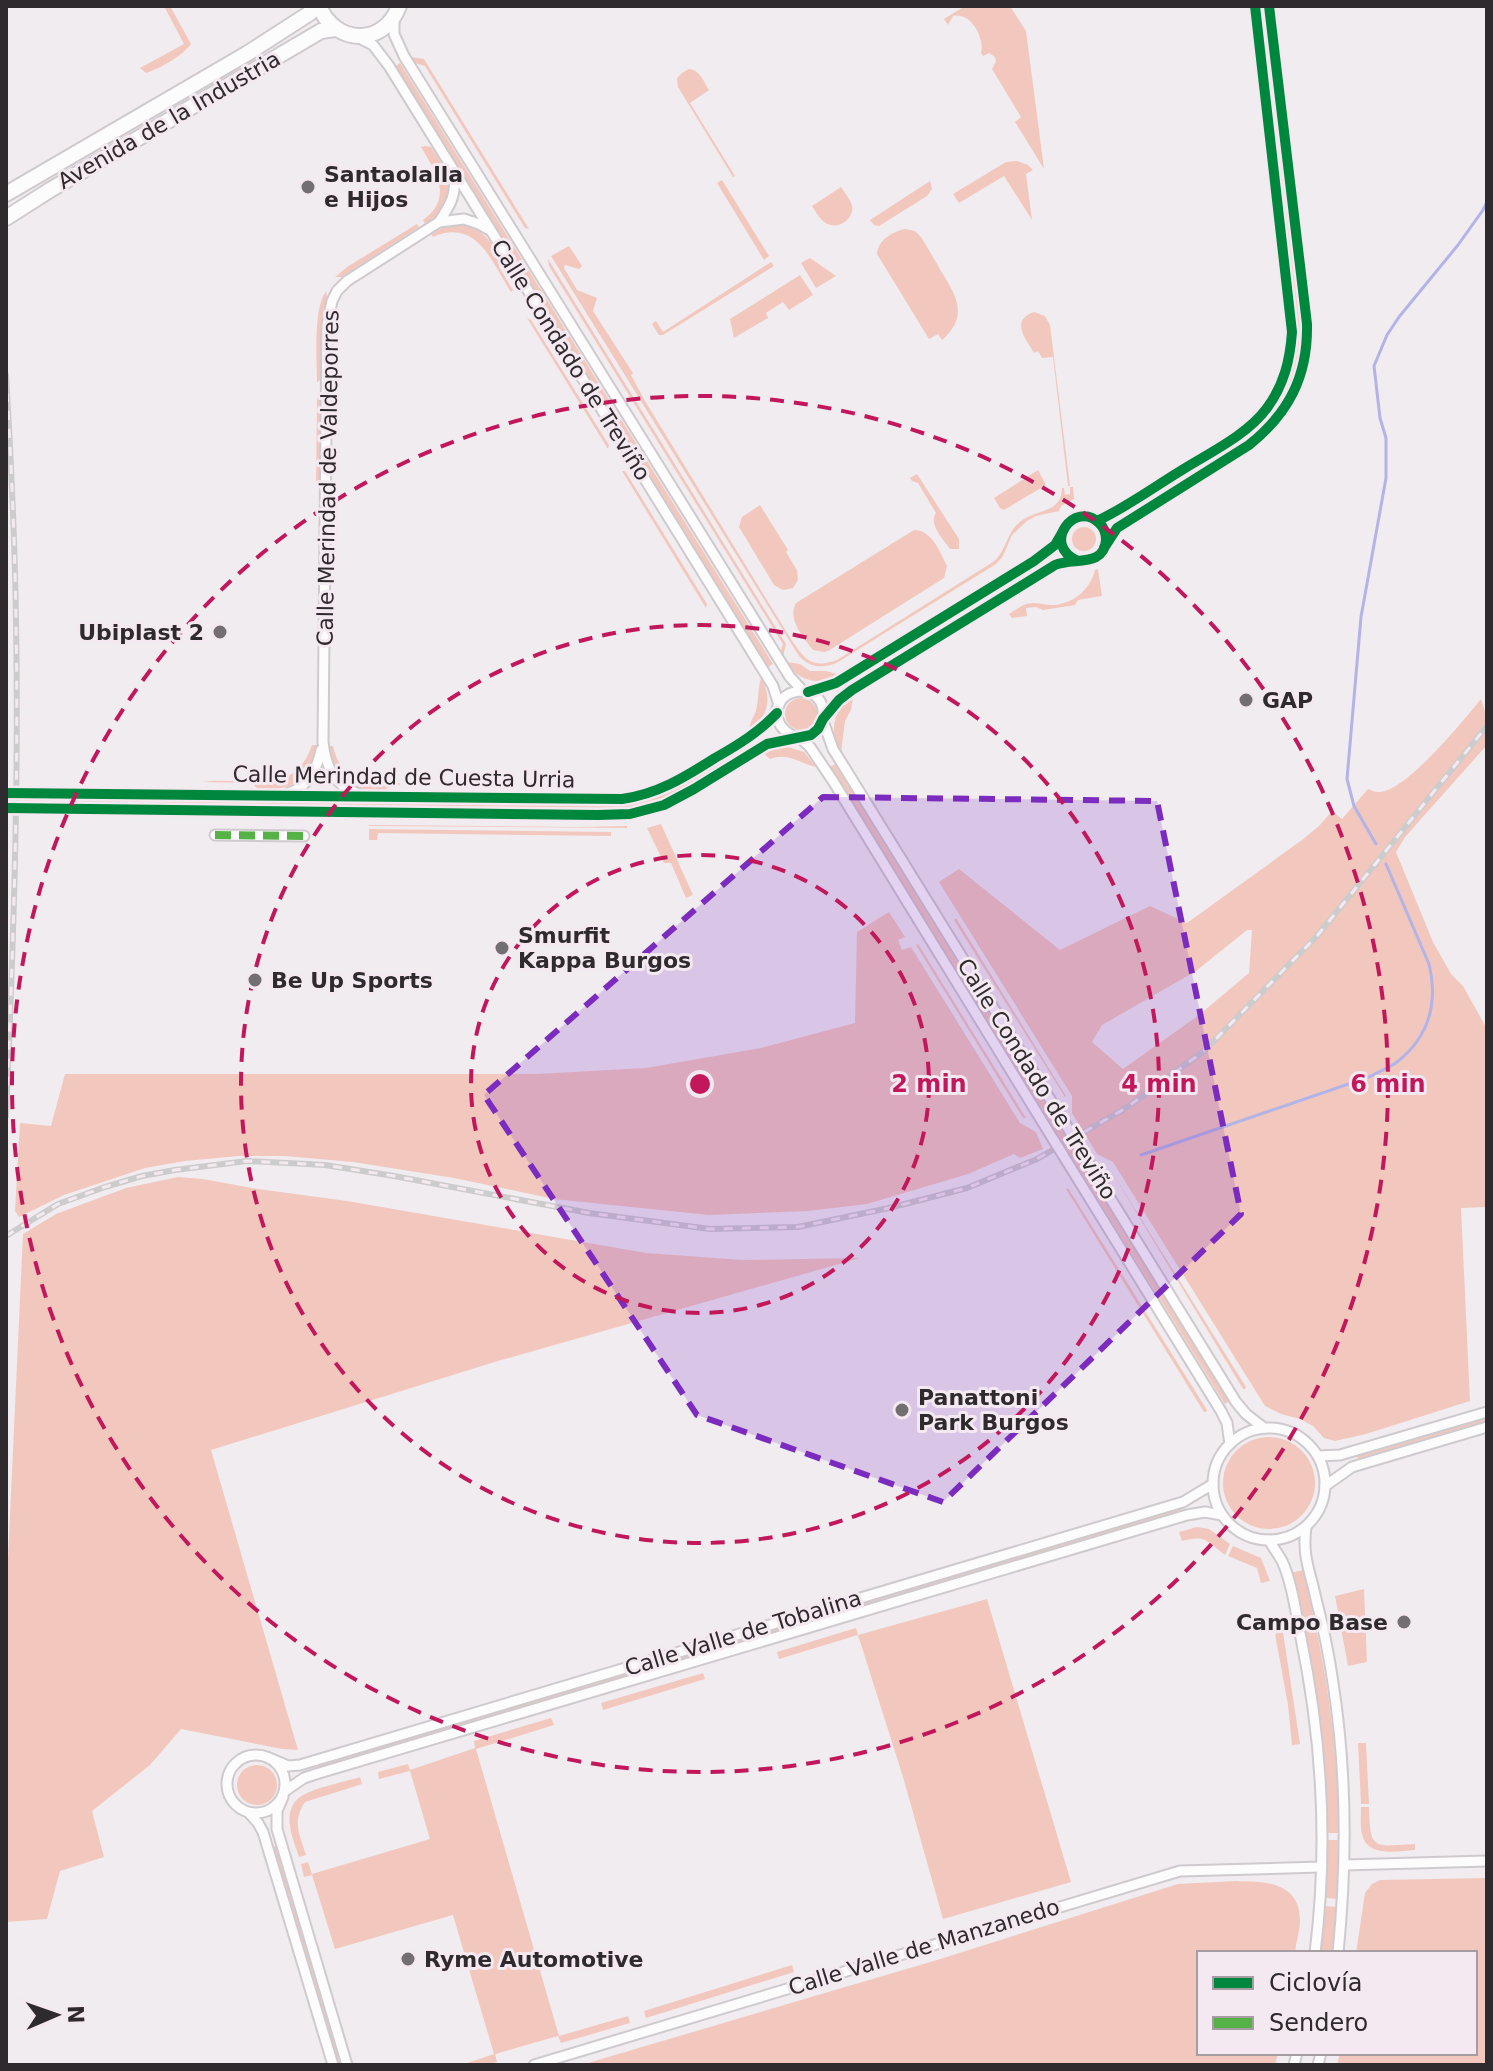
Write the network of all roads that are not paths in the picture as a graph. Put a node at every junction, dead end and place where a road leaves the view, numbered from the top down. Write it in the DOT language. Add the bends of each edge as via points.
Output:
graph roads {
  1 [pos="316,6"];
  2 [pos="1255,6"];
  3 [pos="1269,6"];
  4 [pos="397,12"];
  5 [pos="339,31"];
  6 [pos="450,164"];
  7 [pos="6,194"];
  8 [pos="6,218"];
  9 [pos="439,222"];
  10 [pos="492,232"];
  11 [pos="1097,521"];
  12 [pos="1062,533"];
  13 [pos="1104,548"];
  14 [pos="1078,561"];
  15 [pos="805,691"];
  16 [pos="778,709"];
  17 [pos="823,720"];
  18 [pos="798,737"];
  19 [pos="323,742"];
  20 [pos="6,793"];
  21 [pos="283,796"];
  22 [pos="370,797"];
  23 [pos="6,808"];
  24 [pos="215,835"];
  25 [pos="304,836"];
  26 [pos="1487,1412"];
  27 [pos="1487,1427"];
  28 [pos="1264,1428"];
  29 [pos="1230,1444"];
  30 [pos="1318,1456"];
  31 [pos="1213,1484"];
  32 [pos="1325,1486"];
  33 [pos="1222,1515"];
  34 [pos="1306,1527"];
  35 [pos="1269,1540"];
  36 [pos="269,1758"];
  37 [pos="284,1794"];
  38 [pos="249,1813"];
  39 [pos="1487,1861"];
  40 [pos="1344,1865"];
  41 [pos="1321,1867"];
  42 [pos="1315,1951"];
  43 [pos="1338,1951"];
  44 [pos="333,2065"];
  45 [pos="347,2065"];
  46 [pos="534,2065"];
  1 -- 5 [label="main road"];
  1 -- 7 [label="main road, Avenida de la Industria" via="263,44"];
  2 -- 11 [label="street" via="1292,332 1287,369 1269,406 1251,425"];
  3 -- 13 [label="street" via="1307,324 1304,364 1273,424 1249,445 1117,528"];
  4 -- 5 [label="main road, Avenida de la Industria" via="384,28 369,35"];
  4 -- 15 [label="street, Calle Condado de Treviño" via="394,34 404,56 785,670"];
  5 -- 6 [label="street, Calle Condado de Treviño" via="379,51"];
  5 -- 8 [label="main road, Avenida de la Industria" via="321,31"];
  6 -- 9 [label="street" via="454,192"];
  6 -- 10 [label="street, Calle Condado de Treviño"];
  9 -- 10 [label="street" via="464,219"];
  9 -- 19 [label="street, Calle Merindad de Valdeporres" via="352,276 330,308"];
  10 -- 16 [label="street, Calle Condado de Treviño" via="773,686"];
  11 -- 12 [label="street" via="1079,517"];
  11 -- 13 [label="street" via="1106,533"];
  12 -- 14 [label="street" via="1065,551"];
  12 -- 15 [label="street" via="1034,561 836,683"];
  13 -- 14 [label="street" via="1092,560"];
  14 -- 17 [label="street" via="1055,565 852,690"];
  15 -- 16 [label="street" via="787,695"];
  15 -- 17 [label="street" via="821,703"];
  16 -- 18 [label="street" via="782,727"];
  16 -- 22 [label="street, Calle Merindad de Cuesta Urria" via="760,730 729,750 644,795 599,800"];
  17 -- 18 [label="street" via="815,732"];
  17 -- 28 [label="street, Calle Condado de Treviño, bridge" via="838,758 1236,1402"];
  18 -- 23 [label="street, Calle Merindad de Cuesta Urria" via="758,749 664,805 630,814"];
  18 -- 29 [label="street, Calle Condado de Treviño, bridge" via="833,781 1221,1411"];
  19 -- 21 [label="street, Calle Merindad de Valdeporres" via="310,779"];
  19 -- 22 [label="street, Calle Merindad de Valdeporres" via="327,767 336,781"];
  20 -- 21 [label="street, Calle Merindad de Cuesta Urria"];
  21 -- 22 [label="street, Calle Merindad de Cuesta Urria"];
  24 -- 25 [label="street"];
  26 -- 30 [label="street" via="1340,1455"];
  27 -- 32 [label="street" via="1352,1467"];
  28 -- 29 [label="street"];
  28 -- 30 [label="street" via="1293,1434"];
  29 -- 31 [label="street"];
  30 -- 32 [label="street"];
  31 -- 33 [label="street"];
  31 -- 36 [label="street, Calle Valle de Tobalina" via="1183,1502 300,1765"];
  32 -- 34 [label="street" via="1316,1515"];
  33 -- 35 [label="street" via="1246,1535"];
  33 -- 37 [label="street, Calle Valle de Tobalina" via="1187,1515 316,1774"];
  34 -- 35 [label="street"];
  34 -- 40 [label="street" via="1303,1549 1326,1639 1338,1724"];
  35 -- 41 [label="street" via="1286,1572 1306,1663 1320,1782"];
  36 -- 37 [label="street" via="282,1769"];
  36 -- 38 [label="street" via="248,1756 228,1775 231,1800"];
  37 -- 38 [label="street" via="269,1811"];
  37 -- 45 [label="street" via="277,1829"];
  38 -- 44 [label="street" via="263,1832"];
  39 -- 40 [label="street"];
  40 -- 43 [label="street"];
  41 -- 42 [label="street"];
  41 -- 46 [label="street, Calle Valle de Manzanedo" via="1180,1871"];
}
